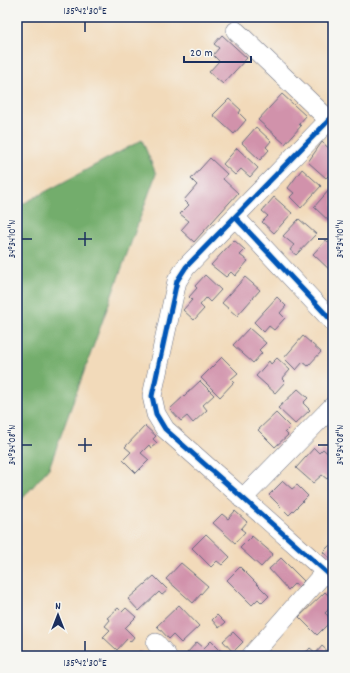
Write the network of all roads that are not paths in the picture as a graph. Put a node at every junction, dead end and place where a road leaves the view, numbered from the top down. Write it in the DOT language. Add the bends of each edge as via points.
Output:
graph roads {
  1 [pos="236,31"];
  2 [pos="330,125"];
  3 [pos="235,217"];
  4 [pos="333,322"];
  5 [pos="333,406"];
  6 [pos="242,499"];
  7 [pos="329,575"];
  8 [pos="251,656"];
  1 -- 2 [label="street"];
  2 -- 3 [label="street"];
  3 -- 4 [label="street"];
  3 -- 6 [label="street" via="186,267 177,281 152,396 156,414 164,429"];
  5 -- 6 [label="street"];
  6 -- 7 [label="street"];
  7 -- 8 [label="street"];
}
